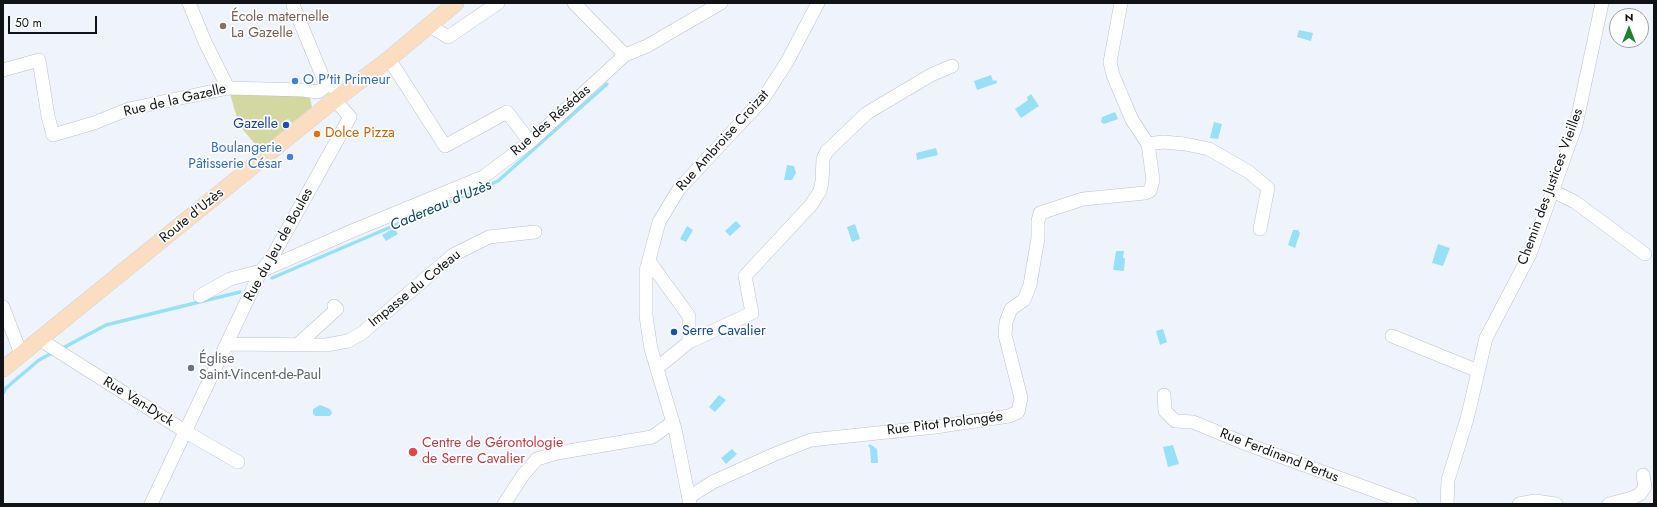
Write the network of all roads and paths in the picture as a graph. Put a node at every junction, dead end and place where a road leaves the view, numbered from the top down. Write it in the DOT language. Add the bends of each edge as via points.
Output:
graph roads {
  1 [pos="189,3"];
  2 [pos="456,3"];
  3 [pos="498,3"];
  4 [pos="574,3"];
  5 [pos="721,3"];
  6 [pos="818,3"];
  7 [pos="1121,3"];
  8 [pos="1602,3"];
  9 [pos="297,4"];
  10 [pos="428,25"];
  11 [pos="625,55"];
  12 [pos="389,59"];
  13 [pos="952,66"];
  14 [pos="3,70"];
  15 [pos="228,88"];
  16 [pos="334,96"];
  17 [pos="530,142"];
  18 [pos="1148,144"];
  19 [pos="1553,191"];
  20 [pos="1260,230"];
  21 [pos="535,232"];
  22 [pos="1645,254"];
  23 [pos="649,261"];
  24 [pos="261,271"];
  25 [pos="200,296"];
  26 [pos="334,306"];
  27 [pos="3,307"];
  28 [pos="1392,336"];
  29 [pos="39,339"];
  30 [pos="689,342"];
  31 [pos="228,344"];
  32 [pos="297,345"];
  33 [pos="21,354"];
  34 [pos="657,368"];
  35 [pos="3,369"];
  36 [pos="1478,371"];
  37 [pos="1164,395"];
  38 [pos="673,422"];
  39 [pos="186,432"];
  40 [pos="238,462"];
  41 [pos="1643,475"];
  42 [pos="689,500"];
  43 [pos="151,504"];
  44 [pos="504,504"];
  45 [pos="1411,504"];
  46 [pos="1446,504"];
  47 [pos="1519,504"];
  48 [pos="1556,504"];
  49 [pos="1608,504"];
  1 -- 15 [label="street"];
  2 -- 10 [label="main road, Route d'Uzès"];
  3 -- 10 [label="street" via="448,37"];
  4 -- 11 [label="street"];
  5 -- 11 [label="street, Rue des Résédas" via="647,46"];
  6 -- 23 [label="street, Rue Ambroise Croizat" via="790,56 763,99 679,189 659,222"];
  7 -- 18 [label="street, Rue Pitot Prolongée" via="1110,62 1132,120"];
  8 -- 19 [label="street, Chemin des Justices Vieilles" via="1576,125"];
  9 -- 16 [label="street" via="332,77"];
  10 -- 12 [label="main road, Route d'Uzès"];
  11 -- 17 [label="street, Rue des Résédas"];
  12 -- 16 [label="main road, Route d'Uzès"];
  12 -- 17 [label="street" via="445,146 507,112"];
  13 -- 30 [label="street" via="931,75 867,113 827,151 823,159 820,191 811,205 745,276 752,313"];
  14 -- 15 [label="street, Rue de la Gazelle" via="39,60 53,135 129,110"];
  15 -- 16 [label="street, Rue de la Gazelle" via="303,90"];
  16 -- 24 [label="street, Rue du Jeu de Boules" via="350,117 271,259"];
  16 -- 29 [label="main road, Route d'Uzès"];
  17 -- 24 [label="street, Rue des Résédas" via="483,177"];
  18 -- 20 [label="street" via="1163,142 1209,149 1254,176 1268,188"];
  18 -- 42 [label="street, Rue Pitot Prolongée" via="1153,180 1150,191 1083,199 1040,213 1030,286 1024,300 1012,309 1006,322 1005,335 1021,398 1018,412 1009,416 935,427 811,440 713,482"];
  19 -- 22 [label="street" via="1575,202"];
  19 -- 36 [label="street, Chemin des Justices Vieilles" via="1530,254 1486,338"];
  21 -- 32 [label="street, Impasse du Coteau" via="488,237 453,255 362,333 348,341 326,345"];
  23 -- 30 [label="street" via="689,316"];
  23 -- 34 [label="street, Rue Ambroise Croizat" via="646,271 646,316"];
  24 -- 25 [label="street, Rue des Résédas" via="230,279"];
  24 -- 31 [label="street, Rue du Jeu de Boules"];
  26 -- 32 [label="street" via="337,309"];
  27 -- 33 [label="street"];
  28 -- 36 [label="street"];
  29 -- 33 [label="main road, Route d'Uzès"];
  29 -- 39 [label="street, Rue Van-Dyck"];
  30 -- 34 [label="street"];
  31 -- 32 [label="street, Impasse du Coteau"];
  31 -- 39 [label="street, Rue du Jeu de Boules"];
  33 -- 35 [label="main road, Route d'Uzès"];
  34 -- 38 [label="street, Rue Ambroise Croizat"];
  36 -- 46 [label="street, Chemin des Justices Vieilles" via="1467,419 1448,480"];
  37 -- 45 [label="street, Rue Ferdinand Pertus" via="1165,411 1176,421 1193,422"];
  38 -- 42 [label="street, Rue Ambroise Croizat"];
  38 -- 44 [label="street" via="652,437 557,453 537,459"];
  39 -- 40 [label="street, Rue Van-Dyck"];
  39 -- 43 [label="street, Rue du Jeu de Boules"];
  41 -- 49 [label="street" via="1645,487 1640,494"];
  47 -- 48 [label="street" via="1535,501"];
}
